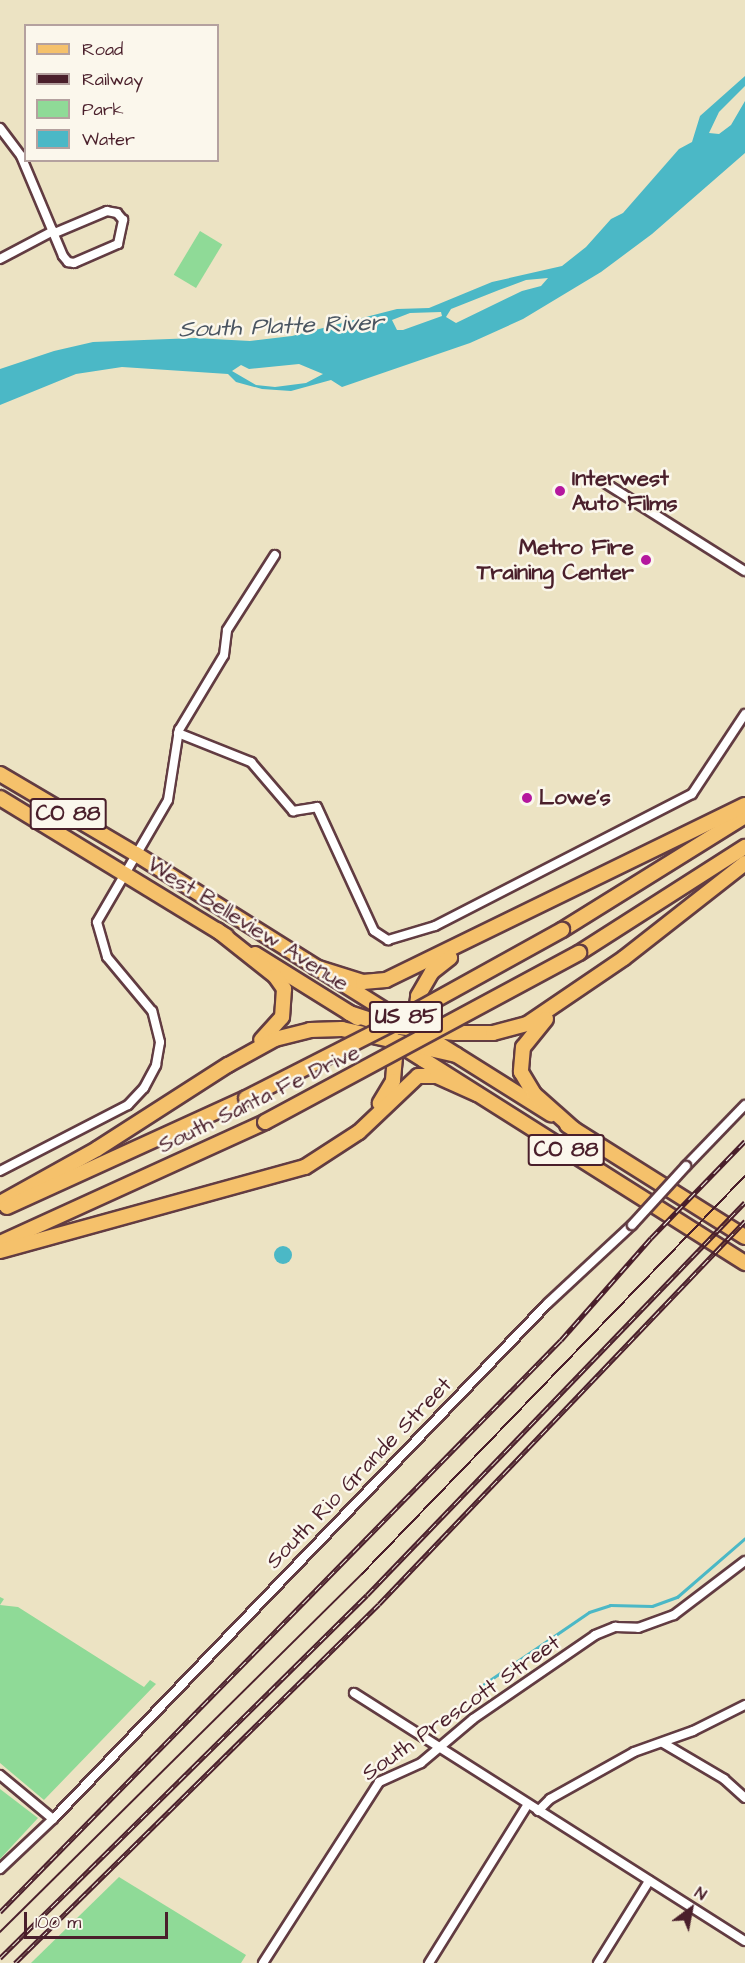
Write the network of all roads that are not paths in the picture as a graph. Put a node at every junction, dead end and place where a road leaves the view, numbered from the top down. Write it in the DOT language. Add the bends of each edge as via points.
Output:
graph roads {
  1 [pos="0,128"];
  2 [pos="54,232"];
  3 [pos="0,259"];
  4 [pos="605,483"];
  5 [pos="275,555"];
  6 [pos="745,571"];
  7 [pos="745,714"];
  8 [pos="178,733"];
  9 [pos="0,774"];
  10 [pos="0,798"];
  11 [pos="745,805"];
  12 [pos="745,816"];
  13 [pos="745,847"];
  14 [pos="136,854"];
  15 [pos="745,863"];
  16 [pos="125,872"];
  17 [pos="217,930"];
  18 [pos="482,937"];
  19 [pos="315,967"];
  20 [pos="375,1005"];
  21 [pos="560,1005"];
  22 [pos="350,1013"];
  23 [pos="389,1026"];
  24 [pos="416,1037"];
  25 [pos="393,1040"];
  26 [pos="424,1060"];
  27 [pos="228,1065"];
  28 [pos="477,1094"];
  29 [pos="745,1105"];
  30 [pos="576,1131"];
  31 [pos="0,1171"];
  32 [pos="286,1174"];
  33 [pos="0,1203"];
  34 [pos="0,1210"];
  35 [pos="745,1237"];
  36 [pos="0,1243"];
  37 [pos="0,1251"];
  38 [pos="745,1263"];
  39 [pos="745,1561"];
  40 [pos="354,1693"];
  41 [pos="745,1705"];
  42 [pos="663,1743"];
  43 [pos="440,1748"];
  44 [pos="0,1775"];
  45 [pos="744,1792"];
  46 [pos="528,1804"];
  47 [pos="538,1811"];
  48 [pos="53,1819"];
  49 [pos="0,1869"];
  50 [pos="649,1881"];
  51 [pos="745,1941"];
  52 [pos="262,1962"];
  53 [pos="429,1963"];
  54 [pos="597,1963"];
  1 -- 2 [label="street" via="21,156"];
  2 -- 2 [label="street" via="63,256 74,264 118,244 123,220 117,213 107,211"];
  2 -- 3 [label="street"];
  4 -- 6 [label="street"];
  5 -- 8 [label="street" via="227,630 224,655"];
  7 -- 8 [label="street" via="692,794 435,926 388,940 374,931 317,807 292,812 251,762"];
  8 -- 14 [label="street" via="168,800"];
  9 -- 14 [label="main road, West Belleview Avenue / CO 88"];
  10 -- 16 [label="main road, West Belleview Avenue / CO 88"];
  11 -- 18 [label="main road"];
  12 -- 34 [label="main road, South Santa Fe Drive / US 85, bridge" via="562,930 404,1018 246,1098"];
  13 -- 36 [label="main road, South Santa Fe Drive / US 85, bridge" via="579,953 265,1122"];
  14 -- 16 [label="street"];
  14 -- 19 [label="main road, West Belleview Avenue / CO 88"];
  15 -- 21 [label="main road"];
  16 -- 17 [label="main road, West Belleview Avenue / CO 88"];
  16 -- 31 [label="street" via="97,922 97,933 107,957 152,1011 160,1042 156,1065 144,1088 128,1106"];
  17 -- 22 [label="main road, West Belleview Avenue / CO 88"];
  17 -- 27 [label="main road" via="274,976 285,995 284,1011 275,1028"];
  18 -- 19 [label="main road" via="380,982 363,982"];
  18 -- 24 [label="main road" via="438,966 427,978 415,1007"];
  19 -- 20 [label="main road, West Belleview Avenue / CO 88"];
  20 -- 23 [label="main road"];
  20 -- 24 [label="main road, West Belleview Avenue / CO 88"];
  21 -- 24 [label="main road" via="527,1024 493,1033"];
  21 -- 30 [label="main road" via="527,1040 520,1067 528,1088"];
  22 -- 23 [label="main road"];
  22 -- 25 [label="main road, West Belleview Avenue / CO 88"];
  23 -- 24 [label="main road"];
  23 -- 25 [label="main road"];
  24 -- 25 [label="main road"];
  24 -- 26 [label="main road"];
  24 -- 30 [label="main road, West Belleview Avenue / CO 88" via="456,1054"];
  25 -- 26 [label="main road, West Belleview Avenue / CO 88"];
  25 -- 27 [label="main road" via="349,1030 310,1030 275,1039"];
  25 -- 32 [label="main road" via="394,1072 381,1103 330,1150"];
  26 -- 28 [label="main road, West Belleview Avenue / CO 88"];
  27 -- 33 [label="main road" via="97,1149"];
  28 -- 32 [label="main road" via="437,1076 418,1076 346,1142 318,1161"];
  28 -- 38 [label="main road, West Belleview Avenue / CO 88"];
  29 -- 48 [label="street, South Rio Grande Street, bridge" via="632,1225 548,1303"];
  30 -- 35 [label="main road, West Belleview Avenue / CO 88"];
  32 -- 37 [label="main road"];
  39 -- 43 [label="street, South Prescott Street" via="674,1615 638,1628 615,1627 595,1635 481,1714"];
  40 -- 43 [label="street"];
  41 -- 42 [label="street"];
  42 -- 45 [label="street"];
  42 -- 47 [label="street" via="623,1758 550,1799"];
  43 -- 46 [label="street"];
  43 -- 52 [label="street, South Prescott Street" via="421,1762 387,1777 367,1795"];
  44 -- 48 [label="street"];
  46 -- 47 [label="street"];
  46 -- 53 [label="street"];
  47 -- 50 [label="street"];
  48 -- 49 [label="street, South Rio Grande Street"];
  50 -- 51 [label="street"];
  50 -- 54 [label="street"];
}
